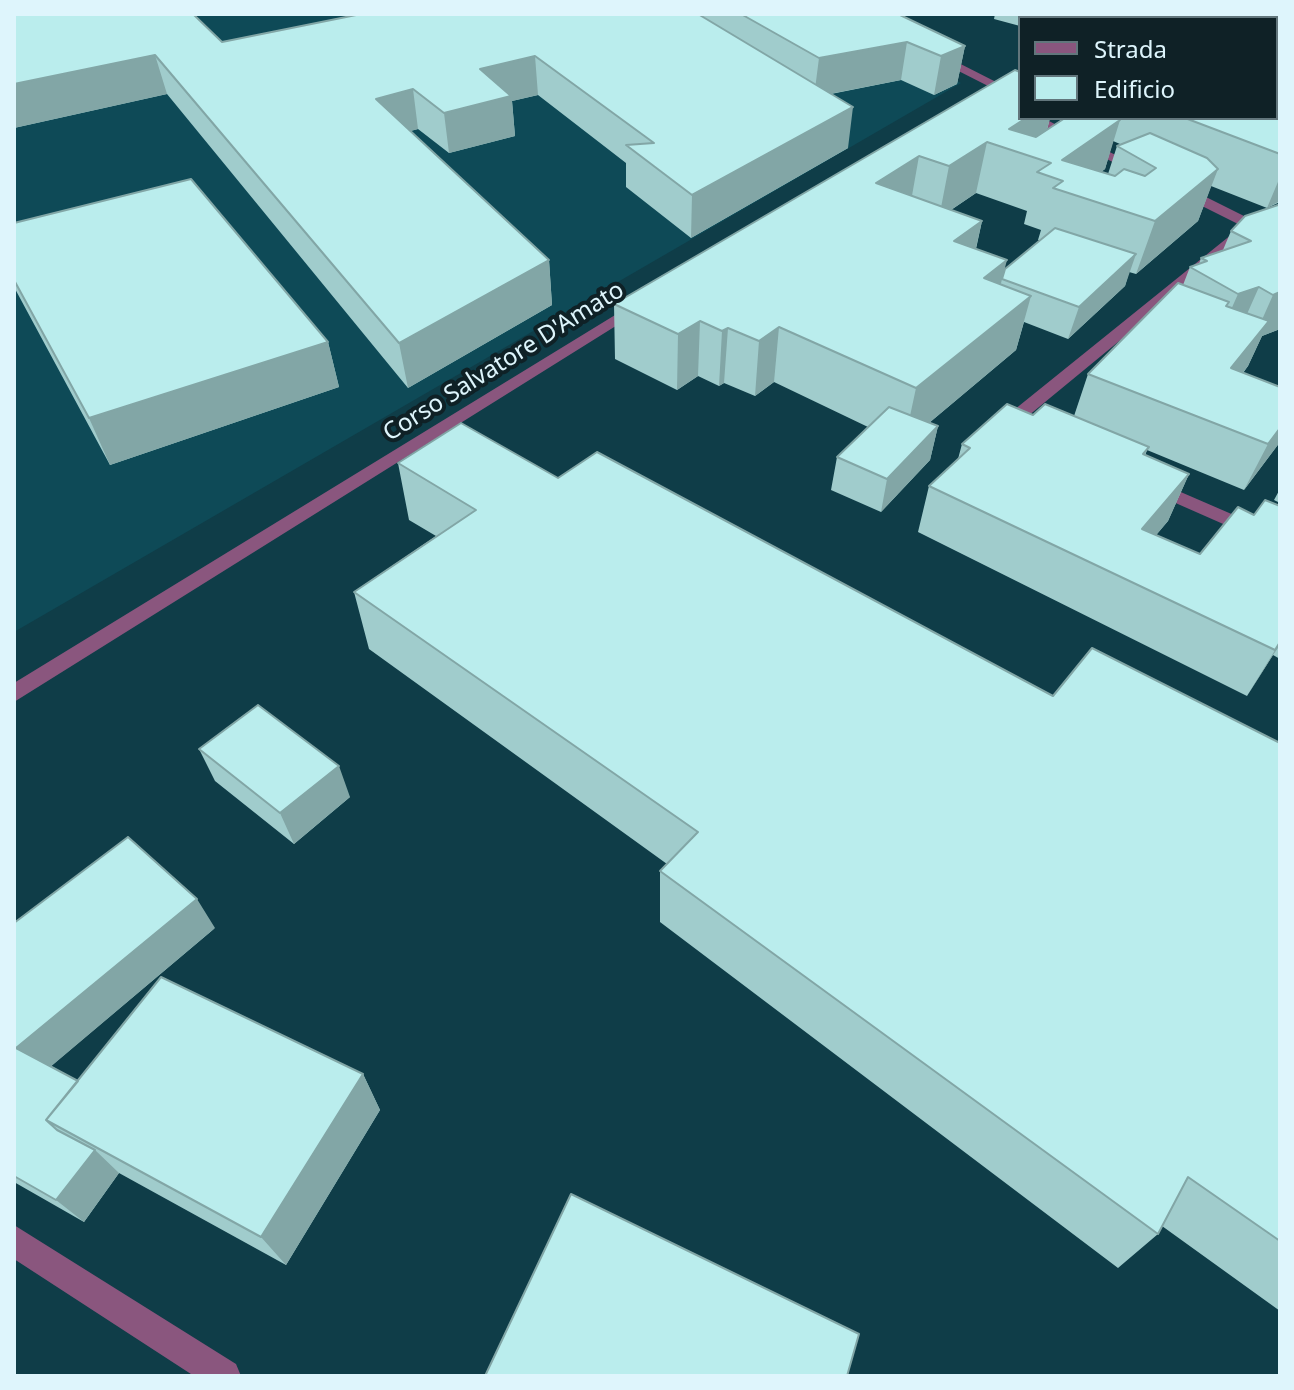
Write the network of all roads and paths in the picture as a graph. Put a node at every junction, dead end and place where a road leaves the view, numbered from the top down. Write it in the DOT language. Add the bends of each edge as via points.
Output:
graph roads {
  1 [pos="926,51"];
  2 [pos="1018,111"];
  3 [pos="1037,120"];
  4 [pos="1156,178"];
  5 [pos="1170,185"];
  6 [pos="1280,209"];
  7 [pos="1252,225"];
  8 [pos="1280,239"];
  9 [pos="647,301"];
  10 [pos="1038,435"];
  11 [pos="1138,480"];
  12 [pos="1280,543"];
  13 [pos="14,694"];
  14 [pos="14,1241"];
  15 [pos="224,1376"];
  1 -- 2 [label="street" via="995,86 1007,105"];
  3 -- 4 [label="street"];
  5 -- 7 [label="street"];
  6 -- 7 [label="street"];
  7 -- 8 [label="street"];
  7 -- 10 [label="street" via="1010,422"];
  9 -- 13 [label="street, Corso Salvatore D'Amato"];
  11 -- 12 [label="street"];
  14 -- 15 [label="street"];
}
